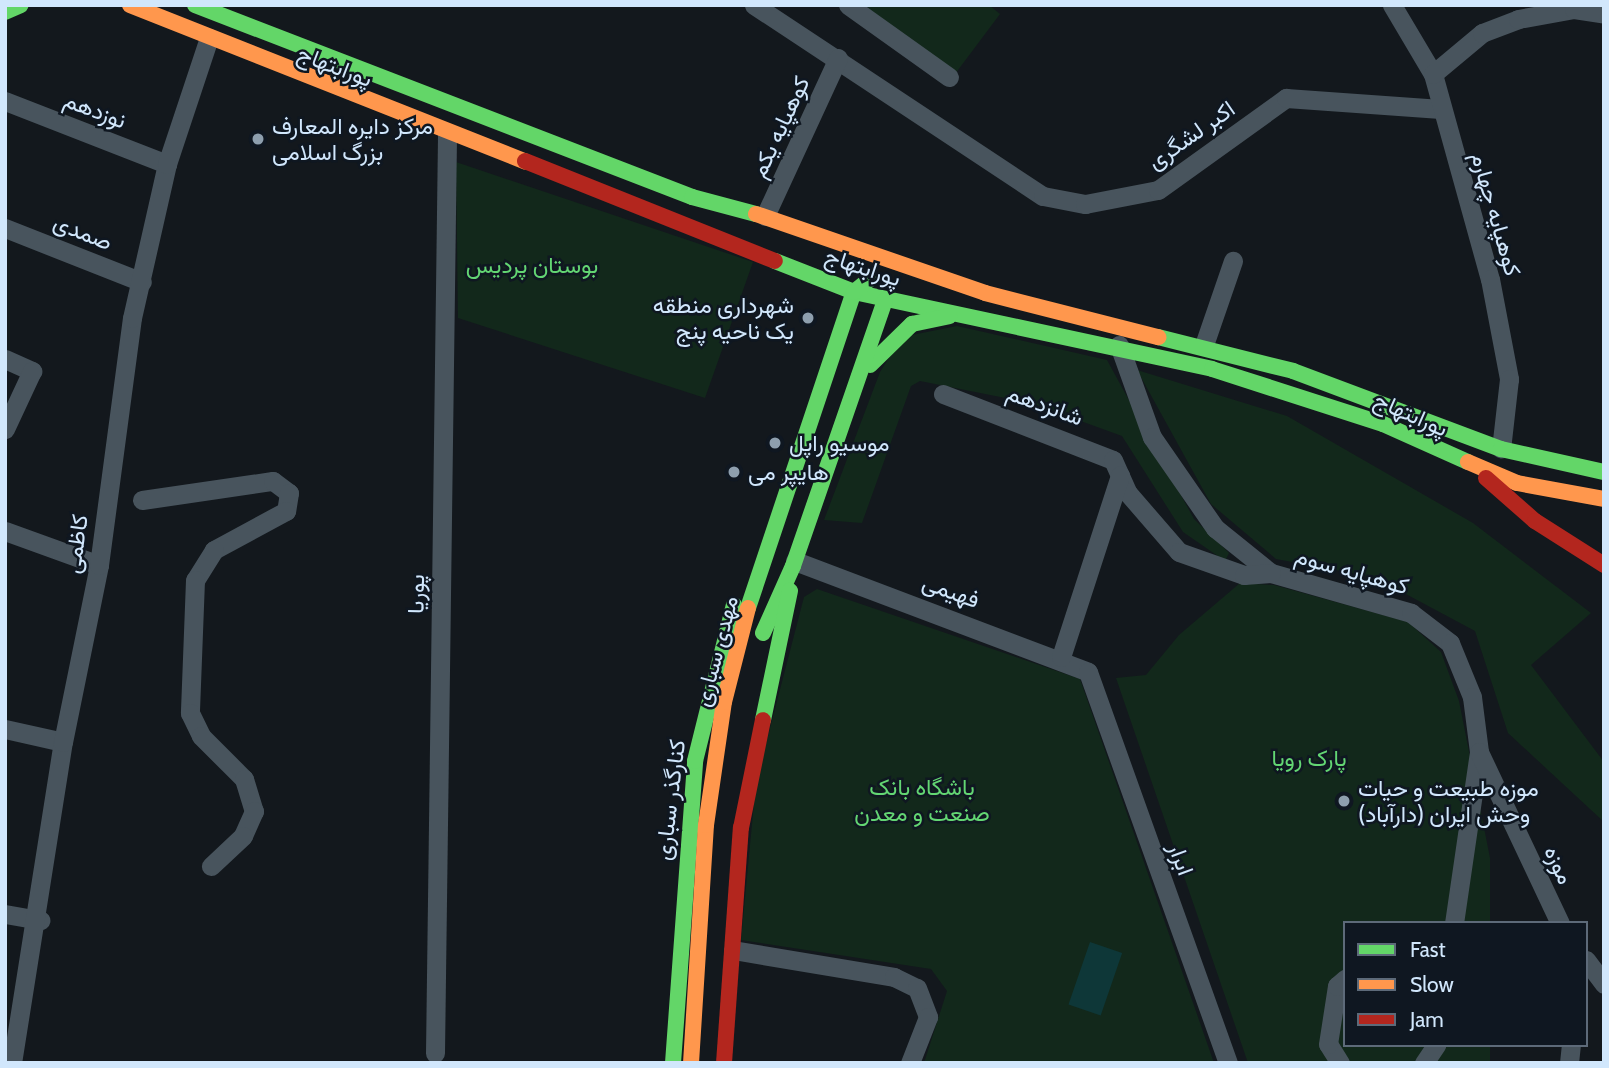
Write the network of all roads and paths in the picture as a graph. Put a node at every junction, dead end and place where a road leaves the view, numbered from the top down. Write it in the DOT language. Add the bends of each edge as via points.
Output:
graph roads {
  1 [pos="21,5"];
  2 [pos="130,5"];
  3 [pos="195,5"];
  4 [pos="754,5"];
  5 [pos="848,5"];
  6 [pos="1392,5"];
  7 [pos="5,12"];
  8 [pos="1604,14"];
  9 [pos="209,38"];
  10 [pos="300,47"];
  11 [pos="838,58"];
  12 [pos="291,74"];
  13 [pos="1433,74"];
  14 [pos="949,77"];
  15 [pos="5,101"];
  16 [pos="1441,109"];
  17 [pos="456,110"];
  18 [pos="447,134"];
  19 [pos="167,164"];
  20 [pos="692,197"];
  21 [pos="765,216"];
  22 [pos="5,228"];
  23 [pos="1233,261"];
  24 [pos="874,275"];
  25 [pos="142,282"];
  26 [pos="854,292"];
  27 [pos="985,293"];
  28 [pos="885,301"];
  29 [pos="967,313"];
  30 [pos="1119,345"];
  31 [pos="1204,345"];
  32 [pos="5,359"];
  33 [pos="856,386"];
  34 [pos="943,394"];
  35 [pos="5,429"];
  36 [pos="1470,438"];
  37 [pos="1501,449"];
  38 [pos="799,450"];
  39 [pos="830,461"];
  40 [pos="1474,467"];
  41 [pos="1604,472"];
  42 [pos="1120,475"];
  43 [pos="1604,499"];
  44 [pos="142,500"];
  45 [pos="5,531"];
  46 [pos="761,555"];
  47 [pos="794,564"];
  48 [pos="99,565"];
  49 [pos="1604,565"];
  50 [pos="1271,573"];
  51 [pos="757,653"];
  52 [pos="1061,657"];
  53 [pos="1088,672"];
  54 [pos="750,680"];
  55 [pos="5,729"];
  56 [pos="63,742"];
  57 [pos="1479,752"];
  58 [pos="211,866"];
  59 [pos="5,914"];
  60 [pos="40,920"];
  61 [pos="1454,921"];
  62 [pos="1559,921"];
  63 [pos="733,950"];
  64 [pos="1588,963"];
  65 [pos="1343,981"];
  66 [pos="1604,984"];
  67 [pos="1435,1047"];
  68 [pos="435,1053"];
  69 [pos="12,1063"];
  70 [pos="673,1063"];
  71 [pos="691,1063"];
  72 [pos="708,1063"];
  73 [pos="724,1063"];
  74 [pos="910,1063"];
  75 [pos="1228,1063"];
  76 [pos="1340,1063"];
  77 [pos="1424,1063"];
  1 -- 7 [label="main road"];
  2 -- 9 [label="main road, پورابتهاج"];
  3 -- 10 [label="main road, پورابتهاج"];
  4 -- 11 [label="street, اکبر لشگری"];
  5 -- 14 [label="street"];
  6 -- 13 [label="street, کوهپایه چهارم"];
  8 -- 13 [label="street" via="1574,9 1518,19 1482,33"];
  9 -- 12 [label="main road, پورابتهاج"];
  9 -- 19 [label="street, کاظمی"];
  10 -- 12 [label="main road"];
  10 -- 17 [label="main road, پورابتهاج"];
  11 -- 16 [label="street, اکبر لشگری" via="1043,196 1084,204 1158,191 1286,98"];
  11 -- 21 [label="street, کوهپایه یکم"];
  12 -- 18 [label="main road, پورابتهاج"];
  13 -- 16 [label="street, کوهپایه چهارم"];
  15 -- 19 [label="street, نوزدهم"];
  16 -- 37 [label="street, کوهپایه چهارم" via="1490,279 1509,379"];
  17 -- 18 [label="main road"];
  17 -- 20 [label="main road, پورابتهاج"];
  18 -- 26 [label="main road, پورابتهاج"];
  18 -- 68 [label="street, پوریا"];
  19 -- 25 [label="street, کاظمی"];
  20 -- 21 [label="main road, پورابتهاج"];
  20 -- 24 [label="main road" via="743,224"];
  21 -- 27 [label="main road, پورابتهاج"];
  22 -- 25 [label="street, صمدی"];
  23 -- 31 [label="street"];
  24 -- 26 [label="main road"];
  24 -- 27 [label="main road"];
  25 -- 48 [label="street, کاظمی" via="120,383"];
  26 -- 28 [label="main road, پورابتهاج"];
  26 -- 38 [label="main road, مهدی سباری"];
  27 -- 31 [label="main road, پورابتهاج"];
  28 -- 29 [label="main road, پورابتهاج"];
  28 -- 33 [label="main road"];
  29 -- 30 [label="main road, پورابتهاج"];
  29 -- 33 [label="main road" via="912,324 879,351"];
  30 -- 40 [label="main road, پورابتهاج" via="1325,403"];
  30 -- 50 [label="street, کوهپایه سوم" via="1152,437 1215,527"];
  31 -- 36 [label="main road, پورابتهاج" via="1362,393"];
  32 -- 35 [label="street" via="32,371"];
  33 -- 39 [label="main road"];
  34 -- 42 [label="street, شانزدهم" via="1097,450 1113,460"];
  36 -- 37 [label="main road, پورابتهاج"];
  36 -- 40 [label="main road" via="1483,453"];
  37 -- 41 [label="main road, پورابتهاج"];
  38 -- 39 [label="main road"];
  38 -- 46 [label="main road, مهدی سباری"];
  39 -- 47 [label="main road"];
  40 -- 43 [label="main road, پورابتهاج" via="1552,492"];
  40 -- 49 [label="main road" via="1535,521"];
  42 -- 50 [label="street, شانزدهم" via="1179,552 1244,575"];
  42 -- 52 [label="street"];
  44 -- 58 [label="street" via="273,481 289,493 286,511 214,550 195,580 190,713 201,736 244,779 254,811 243,836"];
  45 -- 48 [label="street"];
  46 -- 70 [label="main road, کنارگذر سباری" via="739,588 695,761"];
  46 -- 71 [label="main road, مهدی سباری" via="713,764"];
  47 -- 51 [label="main road" via="772,601"];
  47 -- 52 [label="street, فهیمی"];
  47 -- 63 [label="main road" via="750,769"];
  48 -- 56 [label="street, کاظمی"];
  50 -- 57 [label="street, کوهپایه سوم" via="1411,613 1450,642 1472,697"];
  52 -- 53 [label="street, فهیمی"];
  53 -- 75 [label="street, ابرار"];
  54 -- 72 [label="main road" via="723,824"];
  55 -- 56 [label="street"];
  56 -- 60 [label="street, کاظمی"];
  57 -- 61 [label="street"];
  57 -- 62 [label="street, موزه"];
  59 -- 60 [label="street"];
  60 -- 69 [label="street, کاظمی"];
  63 -- 73 [label="main road"];
  63 -- 74 [label="street" via="894,977 917,988 928,1017"];
  64 -- 66 [label="street"];
  65 -- 76 [label="street" via="1337,986 1328,1044"];
  67 -- 77 [label="street"];
}
